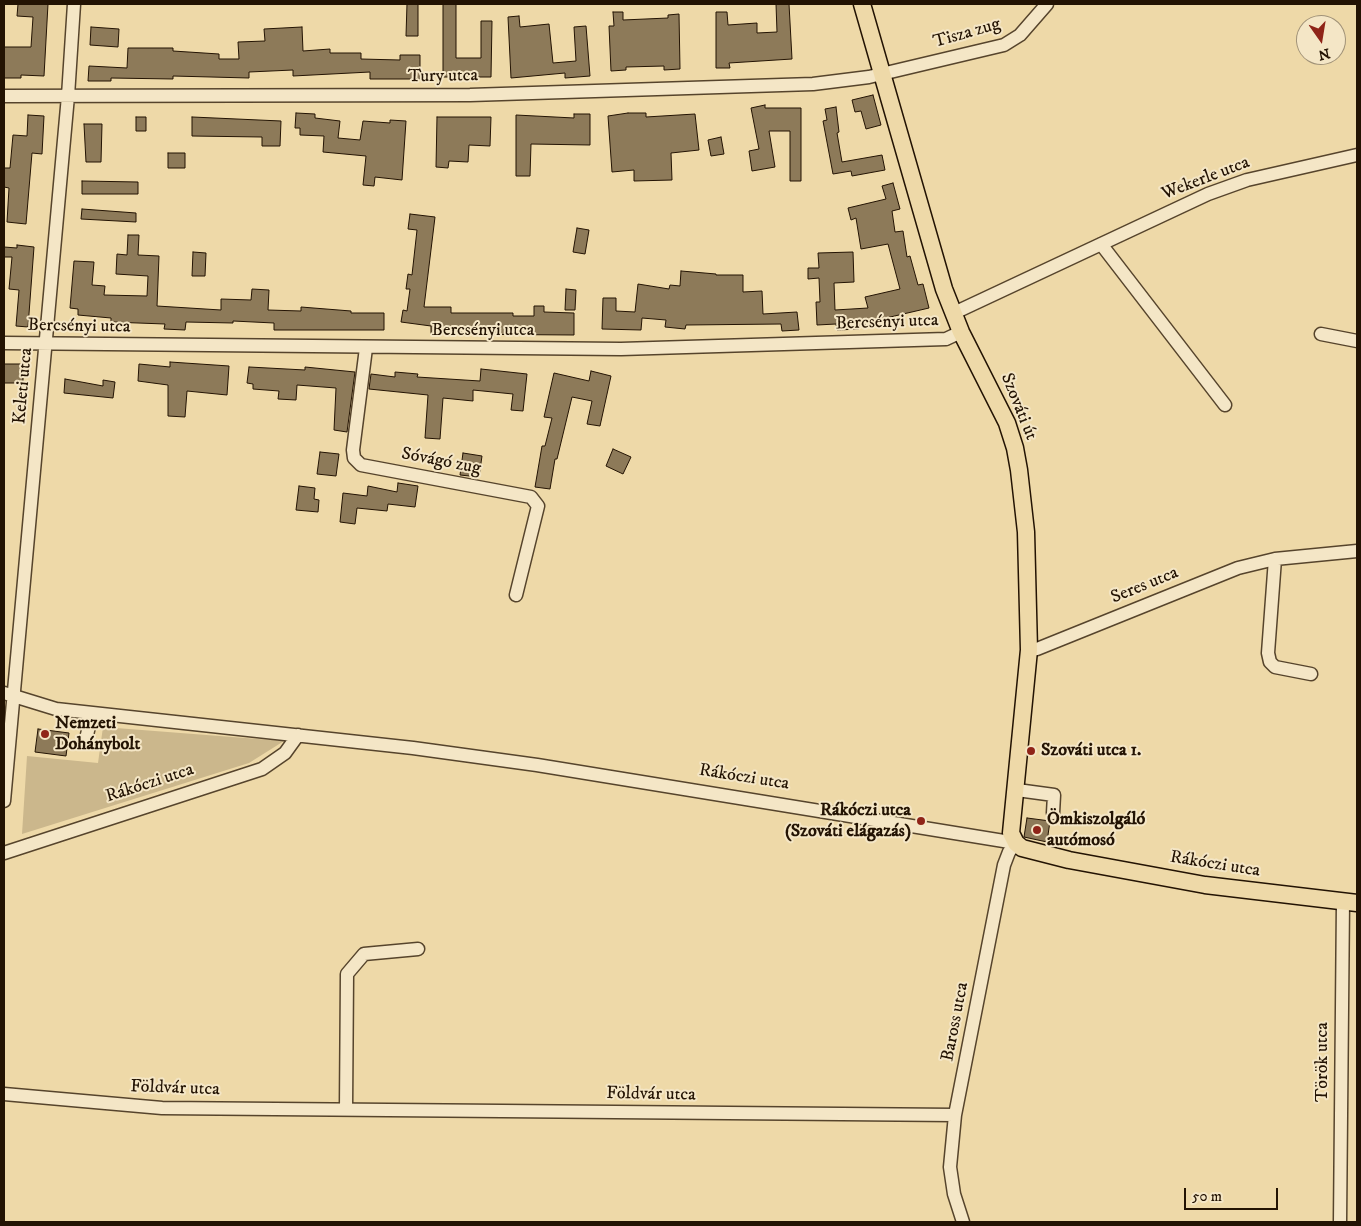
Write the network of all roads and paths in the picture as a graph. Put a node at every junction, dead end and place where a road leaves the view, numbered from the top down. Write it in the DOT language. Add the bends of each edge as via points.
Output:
graph roads {
  1 [pos="74,4"];
  2 [pos="862,4"];
  3 [pos="1047,4"];
  4 [pos="882,74"];
  5 [pos="4,96"];
  6 [pos="68,96"];
  7 [pos="1357,155"];
  8 [pos="1101,244"];
  9 [pos="954,313"];
  10 [pos="961,332"];
  11 [pos="1321,334"];
  12 [pos="1357,341"];
  13 [pos="4,344"];
  14 [pos="45,344"];
  15 [pos="366,348"];
  16 [pos="1225,406"];
  17 [pos="1357,551"];
  18 [pos="1276,559"];
  19 [pos="516,595"];
  20 [pos="1029,650"];
  21 [pos="1311,674"];
  22 [pos="9,696"];
  23 [pos="92,714"];
  24 [pos="298,735"];
  25 [pos="7,743"];
  26 [pos="85,743"];
  27 [pos="1017,790"];
  28 [pos="4,801"];
  29 [pos="1053,814"];
  30 [pos="1016,843"];
  31 [pos="4,853"];
  32 [pos="1350,902"];
  33 [pos="418,949"];
  34 [pos="4,1094"];
  35 [pos="346,1109"];
  36 [pos="955,1116"];
  37 [pos="958,1219"];
  38 [pos="1340,1222"];
  1 -- 6 [label="street, Keleti utca"];
  2 -- 4 [label="main road, Szováti út"];
  3 -- 4 [label="street, Tisza zug" via="1020,36 1004,44"];
  4 -- 6 [label="street, Tury utca" via="813,84 479,94"];
  4 -- 9 [label="main road, Szováti út" via="938,270"];
  5 -- 6 [label="street, Tury utca"];
  6 -- 14 [label="street, Keleti utca"];
  7 -- 8 [label="street, Wekerle utca" via="1228,186"];
  8 -- 9 [label="street, Wekerle utca"];
  8 -- 16 [label="street"];
  9 -- 10 [label="main road, Szováti út"];
  10 -- 15 [label="street, Bercsényi utca" via="946,339 621,349"];
  10 -- 20 [label="main road, Szováti út" via="993,394 1015,448 1026,532"];
  11 -- 12 [label="street"];
  13 -- 14 [label="street, Bercsényi utca"];
  14 -- 15 [label="street, Bercsényi utca"];
  14 -- 22 [label="street, Keleti utca"];
  15 -- 19 [label="street, Sóvágó zug" via="354,458 361,465 531,497 538,506"];
  17 -- 18 [label="street, Seres utca"];
  18 -- 20 [label="street, Seres utca" via="1238,568 1037,650"];
  18 -- 21 [label="street" via="1268,653 1270,662 1274,667"];
  20 -- 27 [label="main road, Szováti út"];
  22 -- 23 [label="street, Rákóczi utca" via="56,710"];
  22 -- 25 [label="street, Keleti utca"];
  23 -- 24 [label="street, Rákóczi utca"];
  23 -- 26 [label="street"];
  24 -- 30 [label="street, Rákóczi utca" via="537,765"];
  24 -- 31 [label="street, Rákóczi utca" via="285,753 262,768"];
  25 -- 28 [label="street, Keleti utca"];
  27 -- 29 [label="street" via="1054,795"];
  27 -- 30 [label="main road, Szováti út" via="1011,833"];
  30 -- 32 [label="main road, Rákóczi utca" via="1022,848 1070,860 1205,885"];
  30 -- 36 [label="street, Baross utca" via="1004,865"];
  32 -- 38 [label="street, Török utca"];
  33 -- 35 [label="street" via="364,954 348,974"];
  34 -- 35 [label="street, Földvár utca" via="162,1108"];
  35 -- 36 [label="street, Földvár utca"];
  36 -- 37 [label="street, Baross utca" via="950,1166"];
}
